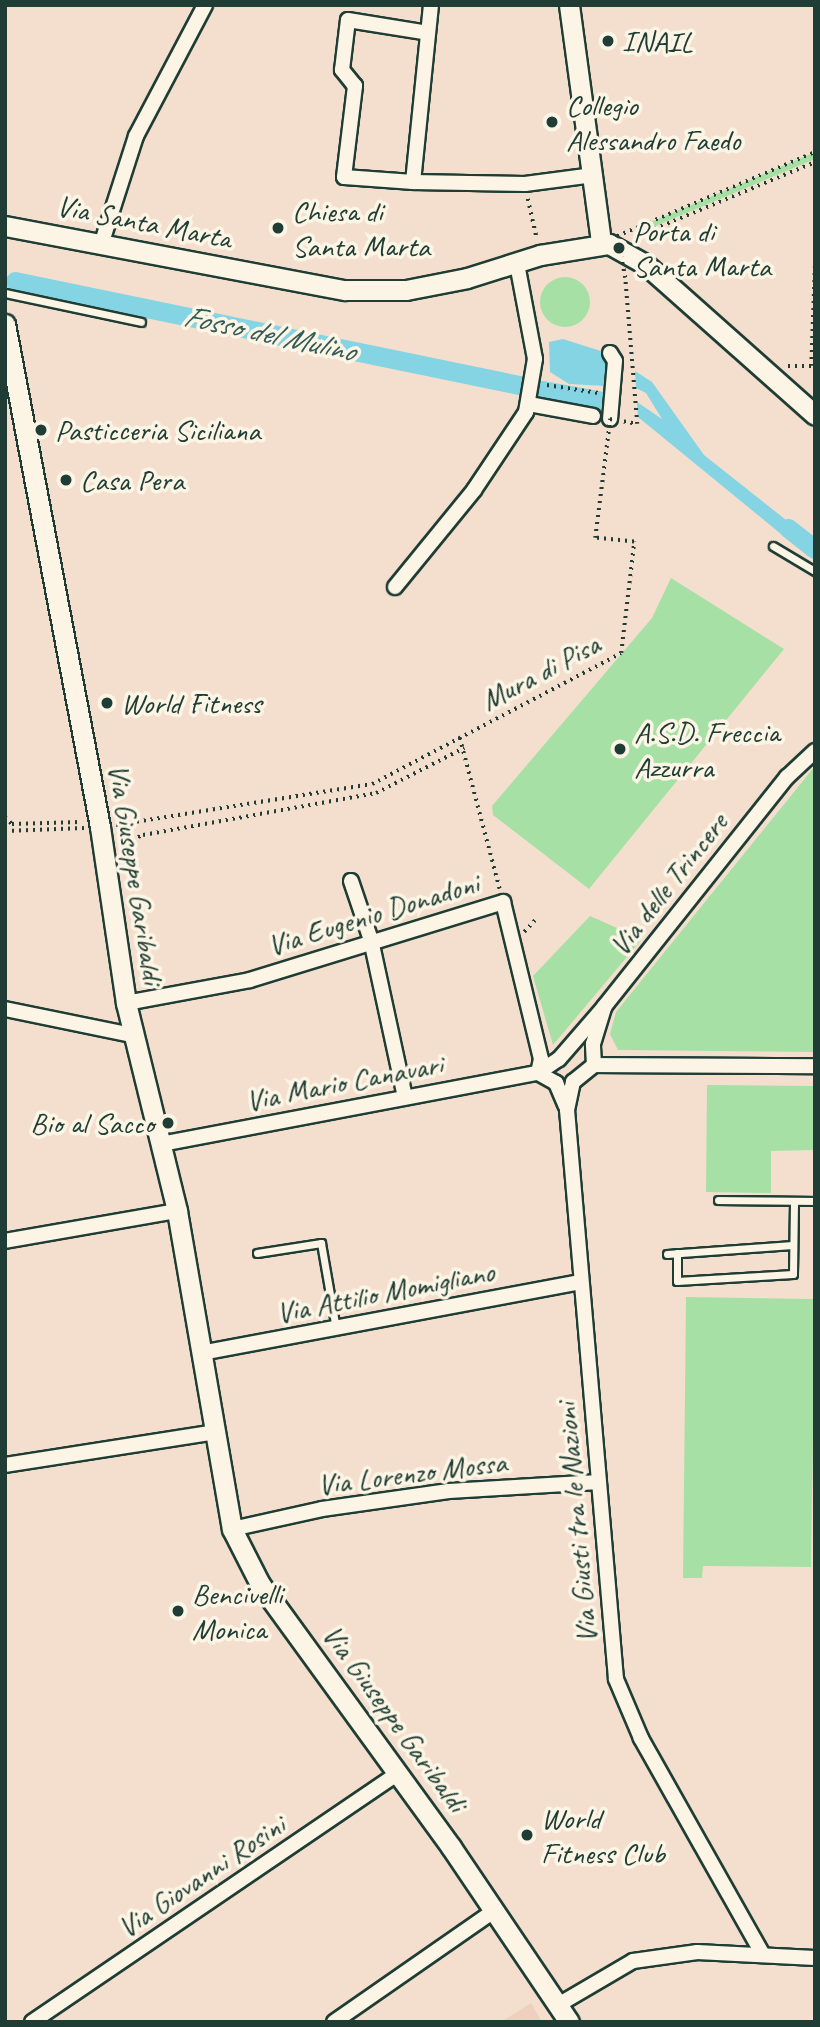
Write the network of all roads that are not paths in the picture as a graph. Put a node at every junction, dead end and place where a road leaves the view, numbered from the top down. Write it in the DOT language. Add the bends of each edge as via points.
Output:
graph roads {
  1 [pos="205,5"];
  2 [pos="431,5"];
  3 [pos="569,5"];
  4 [pos="428,33"];
  5 [pos="593,175"];
  6 [pos="413,182"];
  7 [pos="5,226"];
  8 [pos="101,245"];
  9 [pos="612,245"];
  10 [pos="517,264"];
  11 [pos="5,293"];
  12 [pos="141,322"];
  13 [pos="5,324"];
  14 [pos="610,353"];
  15 [pos="532,388"];
  16 [pos="12,399"];
  17 [pos="812,408"];
  18 [pos="593,416"];
  19 [pos="610,419"];
  20 [pos="773,546"];
  21 [pos="815,571"];
  22 [pos="394,587"];
  23 [pos="815,751"];
  24 [pos="351,881"];
  25 [pos="371,940"];
  26 [pos="126,1003"];
  27 [pos="604,1007"];
  28 [pos="5,1009"];
  29 [pos="132,1035"];
  30 [pos="594,1065"];
  31 [pos="815,1066"];
  32 [pos="538,1073"];
  33 [pos="405,1097"];
  34 [pos="567,1110"];
  35 [pos="161,1144"];
  36 [pos="718,1200"];
  37 [pos="794,1201"];
  38 [pos="815,1201"];
  39 [pos="177,1211"];
  40 [pos="5,1241"];
  41 [pos="793,1245"];
  42 [pos="257,1253"];
  43 [pos="677,1253"];
  44 [pos="667,1254"];
  45 [pos="580,1282"];
  46 [pos="336,1329"];
  47 [pos="201,1353"];
  48 [pos="215,1432"];
  49 [pos="5,1465"];
  50 [pos="599,1482"];
  51 [pos="232,1529"];
  52 [pos="399,1773"];
  53 [pos="494,1911"];
  54 [pos="762,1953"];
  55 [pos="815,1958"];
  56 [pos="563,2013"];
  57 [pos="32,2022"];
  58 [pos="334,2022"];
  1 -- 8 [label="street" via="136,136"];
  2 -- 4 [label="street"];
  3 -- 5 [label="street"];
  4 -- 6 [label="street"];
  4 -- 6 [label="street" via="348,20 342,71 355,86 344,177"];
  5 -- 6 [label="street" via="525,184"];
  5 -- 9 [label="street"];
  7 -- 8 [label="street, Via Santa Marta"];
  8 -- 10 [label="street, Via Santa Marta" via="345,290 406,290"];
  9 -- 10 [label="street, Via Santa Marta" via="540,255"];
  9 -- 17 [label="street" via="645,264"];
  10 -- 15 [label="street"];
  11 -- 12 [label="lane"];
  13 -- 16 [label="street, Via Giuseppe Garibaldi"];
  14 -- 19 [label="street" via="615,361"];
  15 -- 18 [label="street"];
  15 -- 22 [label="street" via="474,490"];
  16 -- 26 [label="street, Via Giuseppe Garibaldi" via="93,824 104,853"];
  20 -- 21 [label="lane"];
  23 -- 27 [label="street, Via delle Trincere" via="787,776"];
  24 -- 25 [label="street"];
  25 -- 26 [label="street, Via Eugenio Donadoni" via="250,980"];
  25 -- 32 [label="street, Via Eugenio Donadoni" via="503,901 541,1059"];
  25 -- 33 [label="street"];
  26 -- 29 [label="street, Via Giuseppe Garibaldi"];
  27 -- 30 [label="street, Via delle Trincere" via="594,1034"];
  27 -- 32 [label="street, Via Mario Canavari" via="559,1059"];
  28 -- 29 [label="street"];
  29 -- 35 [label="street, Via Giuseppe Garibaldi"];
  30 -- 31 [label="street"];
  30 -- 34 [label="street, Via Giusti tra le Nazioni" via="573,1082"];
  32 -- 33 [label="street, Via Mario Canavari"];
  32 -- 34 [label="street" via="556,1083"];
  33 -- 35 [label="street, Via Mario Canavari"];
  34 -- 45 [label="street, Via Giusti tra le Nazioni"];
  35 -- 39 [label="street, Via Giuseppe Garibaldi"];
  36 -- 37 [label="lane"];
  37 -- 38 [label="lane"];
  37 -- 41 [label="lane"];
  39 -- 40 [label="street"];
  39 -- 47 [label="street, Via Giuseppe Garibaldi"];
  41 -- 43 [label="lane"];
  41 -- 43 [label="lane" via="793,1274 780,1275 677,1281"];
  42 -- 46 [label="lane" via="321,1243"];
  43 -- 44 [label="lane"];
  45 -- 46 [label="street, Via Attilio Momigliano"];
  45 -- 50 [label="street, Via Giusti tra le Nazioni"];
  46 -- 47 [label="street, Via Attilio Momigliano"];
  47 -- 48 [label="street, Via Giuseppe Garibaldi"];
  48 -- 49 [label="street"];
  48 -- 51 [label="street, Via Giuseppe Garibaldi"];
  50 -- 51 [label="street, Via Lorenzo Mossa" via="449,1491 322,1509"];
  50 -- 54 [label="street, Via Giusti tra le Nazioni" via="620,1691 641,1738"];
  51 -- 52 [label="street, Via Giuseppe Garibaldi" via="260,1584"];
  52 -- 53 [label="street, Via Giuseppe Garibaldi"];
  52 -- 57 [label="street, Via Giovanni Rosini"];
  53 -- 56 [label="street, Via Giuseppe Garibaldi"];
  53 -- 58 [label="street"];
  54 -- 55 [label="street"];
  54 -- 56 [label="street" via="697,1952 633,1961"];
}
